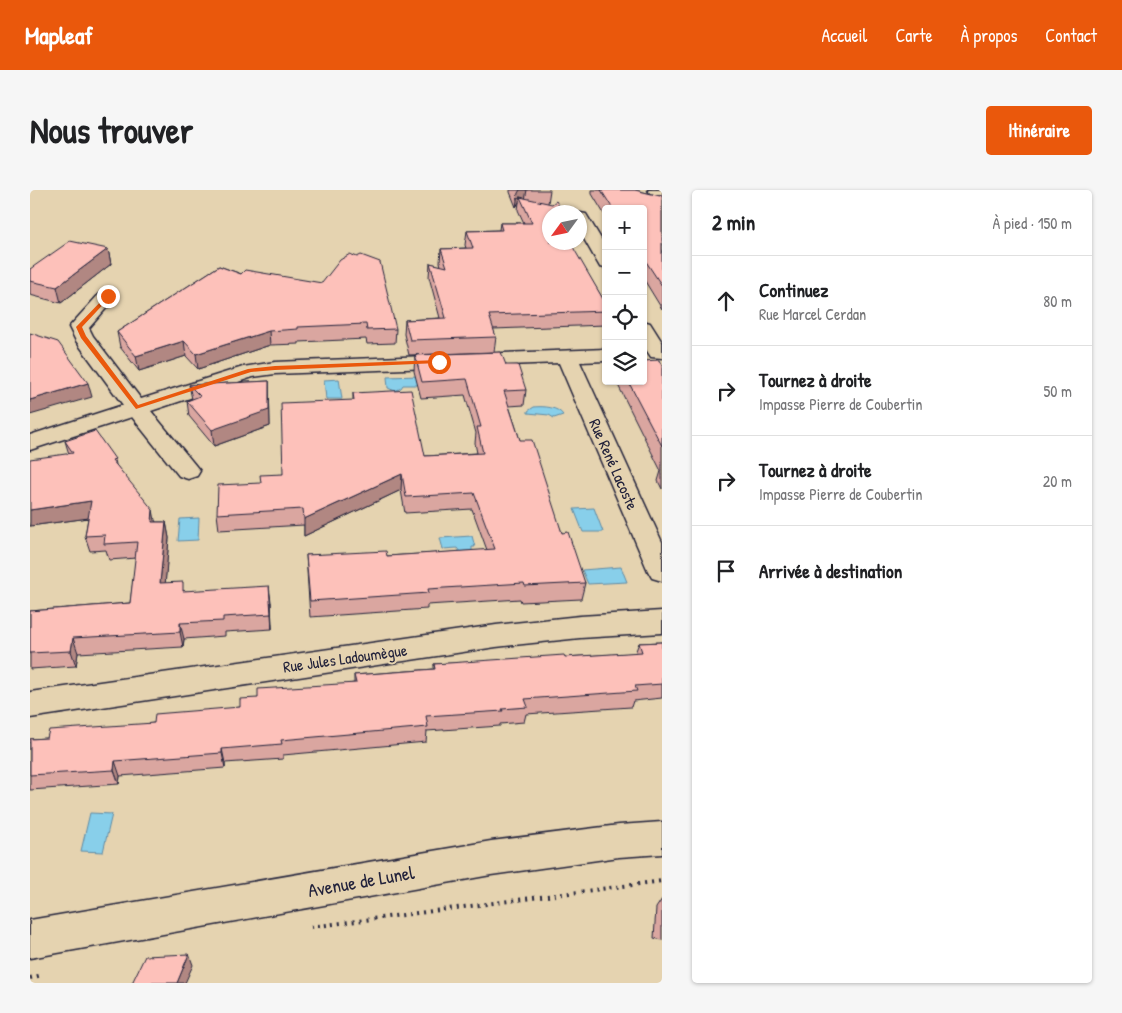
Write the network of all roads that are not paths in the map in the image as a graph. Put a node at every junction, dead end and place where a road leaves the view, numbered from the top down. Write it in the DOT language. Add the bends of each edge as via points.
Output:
graph roads {
  1 [pos="656,190"];
  2 [pos="662,191"];
  3 [pos="587,230"];
  4 [pos="602,256"];
  5 [pos="108,296"];
  6 [pos="647,336"];
  7 [pos="655,353"];
  8 [pos="602,355"];
  9 [pos="567,358"];
  10 [pos="136,407"];
  11 [pos="30,442"];
  12 [pos="188,471"];
  13 [pos="662,571"];
  14 [pos="662,622"];
  15 [pos="30,705"];
  16 [pos="662,838"];
  17 [pos="43,948"];
  1 -- 2 [label="street"];
  3 -- 4 [label="street"];
  5 -- 10 [label="street" via="79,327 83,337"];
  6 -- 7 [label="street"];
  8 -- 9 [label="street"];
  9 -- 10 [label="street" via="250,370"];
  9 -- 13 [label="street, Rue René Lacoste"];
  10 -- 11 [label="street"];
  10 -- 12 [label="street"];
  14 -- 15 [label="street, Rue Jules Ladoumègue" via="496,636"];
  16 -- 17 [label="street, Avenue de Lunel" via="491,858 310,889"];
}
